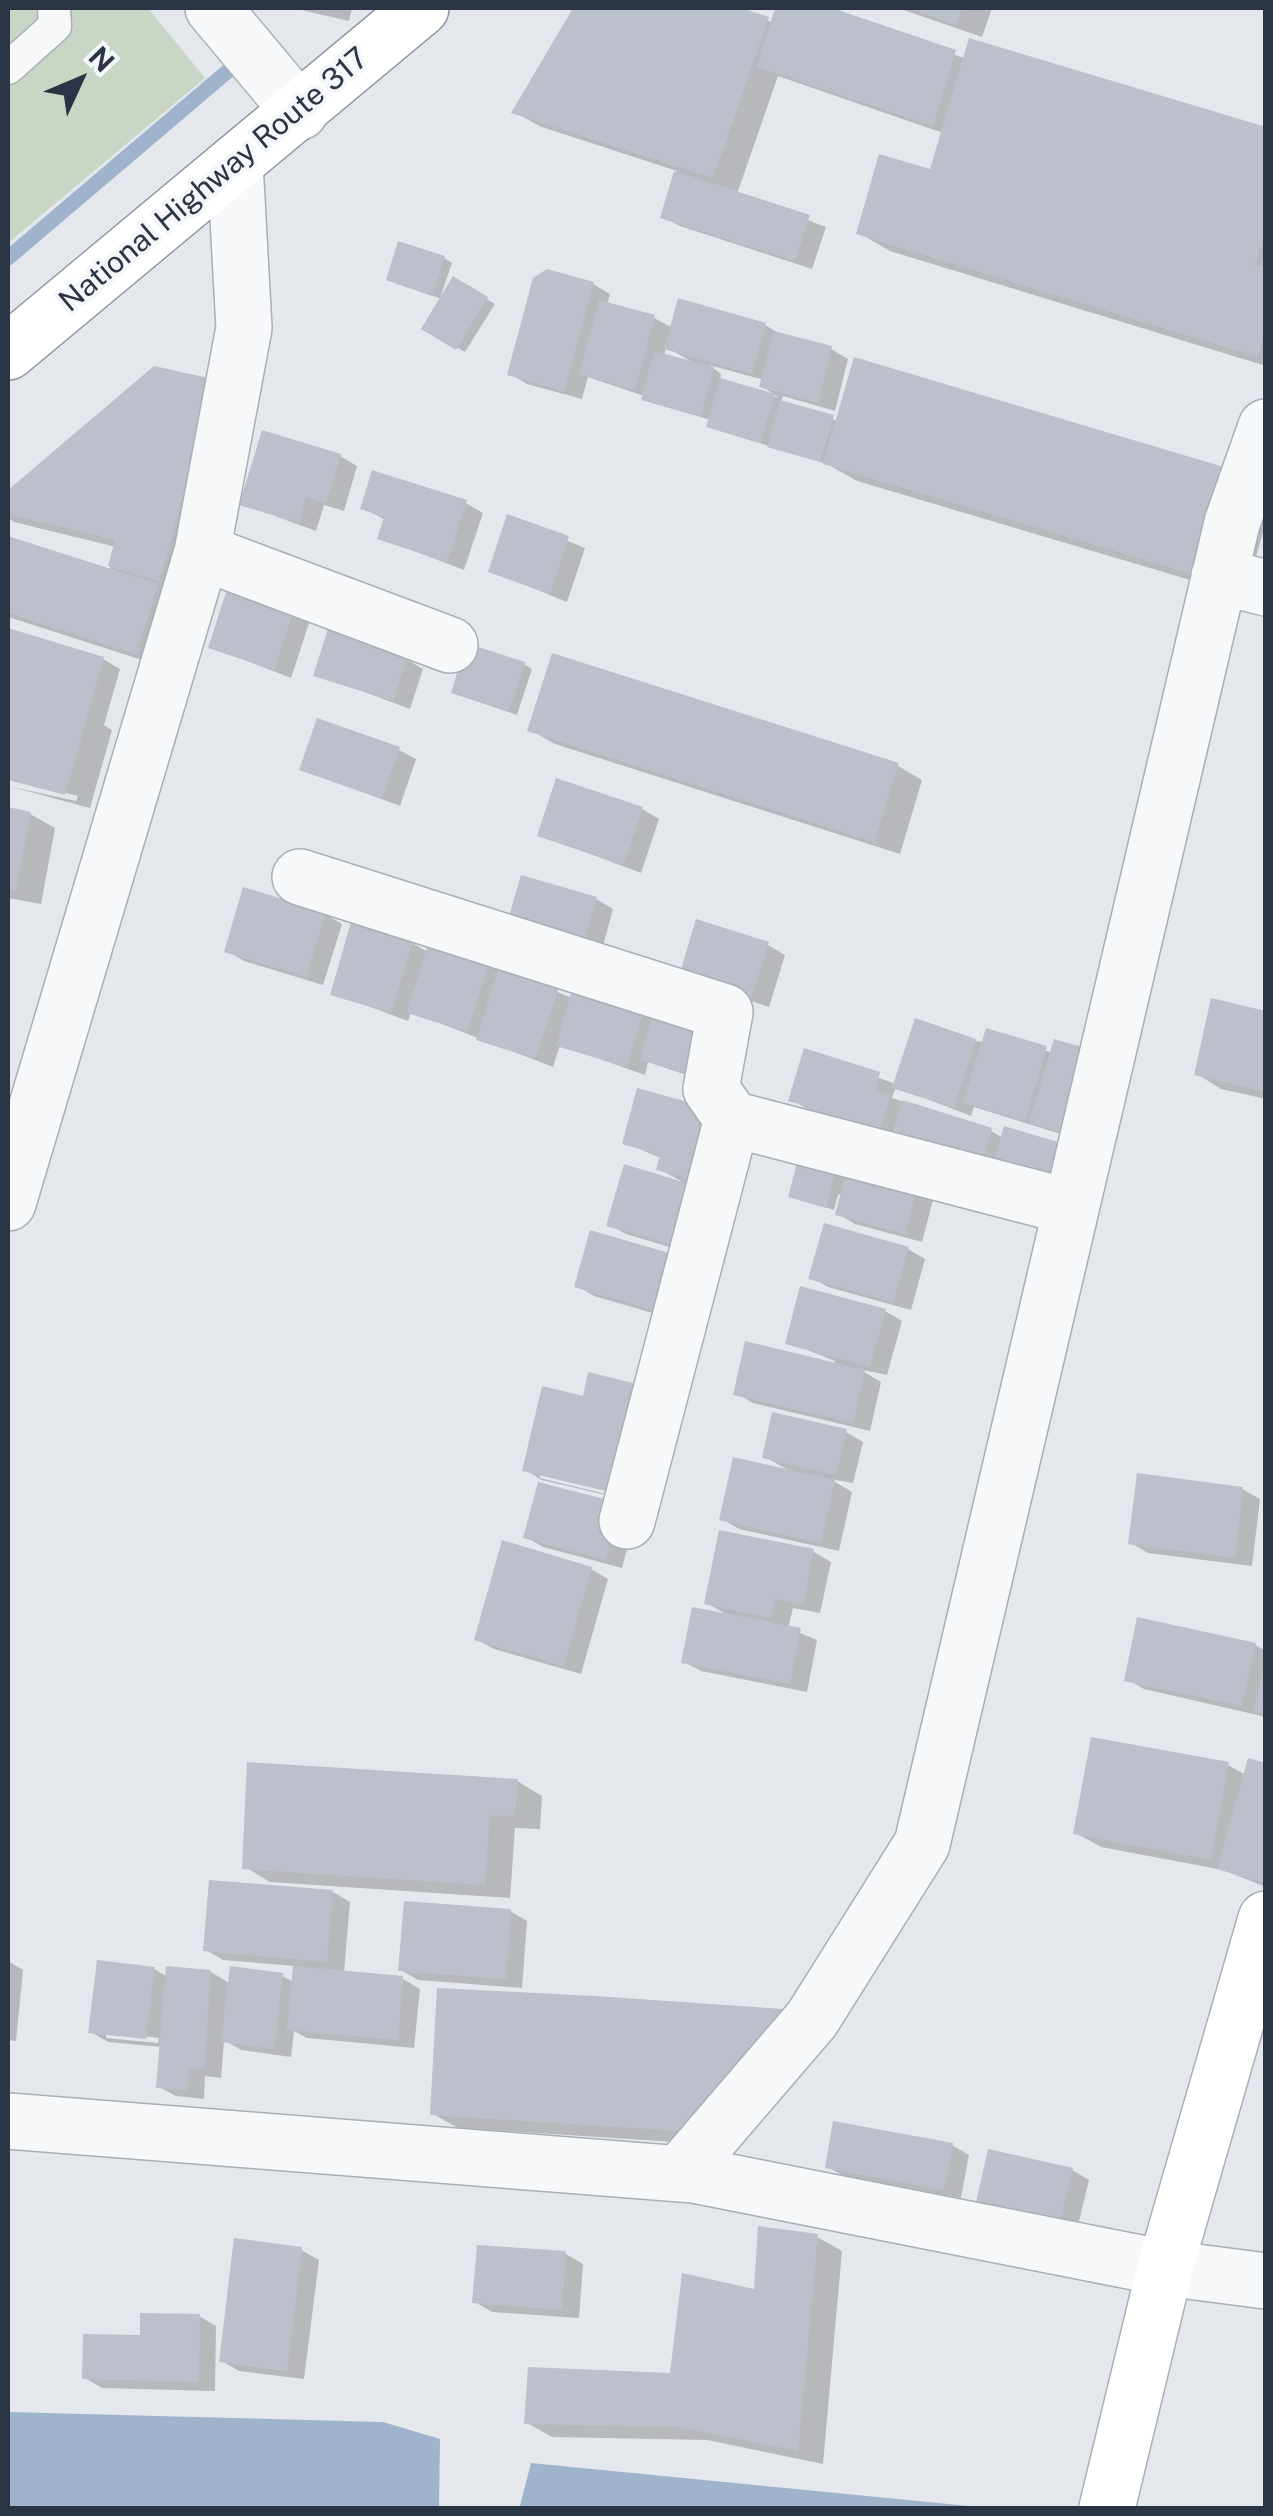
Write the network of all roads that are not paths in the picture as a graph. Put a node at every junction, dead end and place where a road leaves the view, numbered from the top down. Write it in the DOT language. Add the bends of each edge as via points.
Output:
graph roads {
  1 [pos="54,8"];
  2 [pos="213,8"];
  3 [pos="420,8"];
  4 [pos="374,25"];
  5 [pos="8,68"];
  6 [pos="300,112"];
  7 [pos="236,163"];
  8 [pos="8,352"];
  9 [pos="1266,428"];
  10 [pos="202,552"];
  11 [pos="1242,582"];
  12 [pos="450,645"];
  13 [pos="300,876"];
  14 [pos="732,1119"];
  15 [pos="8,1203"];
  16 [pos="1070,1207"];
  17 [pos="626,1522"];
  18 [pos="1266,1919"];
  19 [pos="8,2121"];
  20 [pos="679,2174"];
  21 [pos="1166,2268"];
  22 [pos="1266,2282"];
  23 [pos="1107,2508"];
  1 -- 5 [label="lane" via="55,26"];
  2 -- 6 [label="street"];
  3 -- 4 [label="main road, National Highway Route 317"];
  4 -- 6 [label="main road, National Highway Route 317"];
  6 -- 7 [label="main road, National Highway Route 317"];
  7 -- 8 [label="main road, National Highway Route 317"];
  7 -- 10 [label="street" via="244,328"];
  9 -- 11 [label="street" via="1232,522"];
  10 -- 12 [label="street"];
  10 -- 15 [label="street"];
  11 -- 16 [label="street"];
  13 -- 14 [label="street" via="725,1012 711,1089"];
  14 -- 16 [label="street"];
  14 -- 17 [label="street"];
  16 -- 20 [label="street" via="922,1844 812,2019"];
  18 -- 21 [label="main road"];
  19 -- 20 [label="street"];
  20 -- 21 [label="street"];
  21 -- 22 [label="street"];
  21 -- 23 [label="main road"];
}
